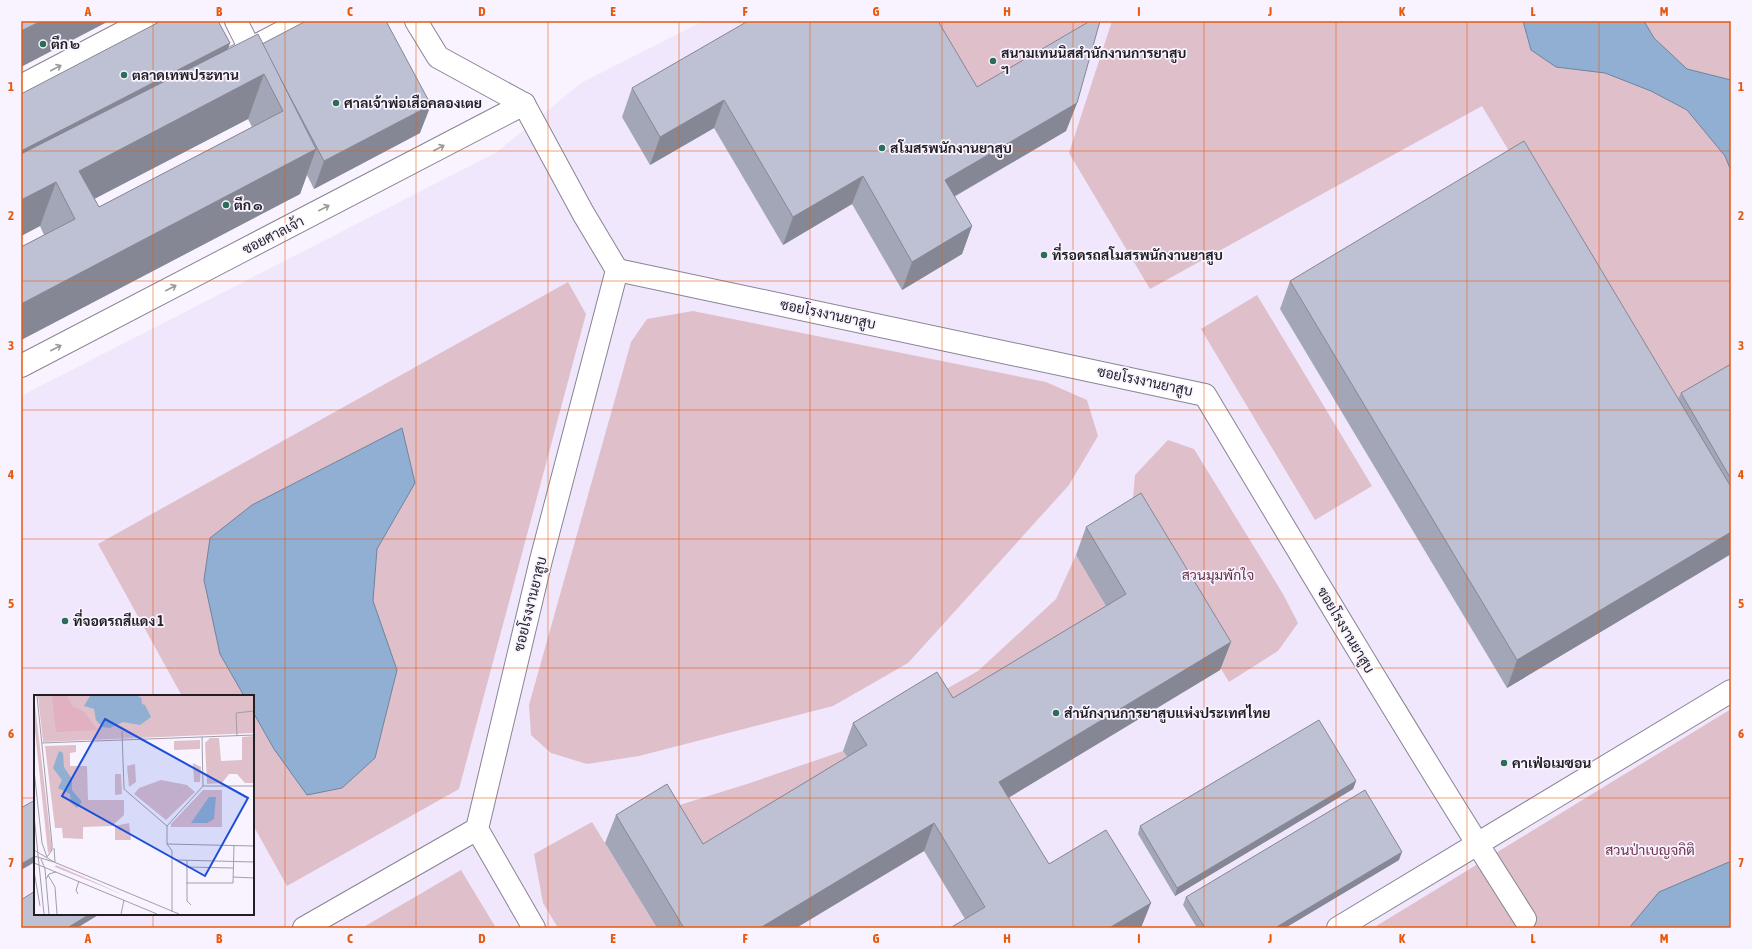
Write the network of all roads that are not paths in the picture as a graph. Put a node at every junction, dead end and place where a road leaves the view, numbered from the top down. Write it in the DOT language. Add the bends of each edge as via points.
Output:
graph roads {
  1 [pos="145,21"];
  2 [pos="236,21"];
  3 [pos="304,21"];
  4 [pos="416,21"];
  5 [pos="250,49"];
  6 [pos="215,67"];
  7 [pos="21,86"];
  8 [pos="524,104"];
  9 [pos="617,270"];
  10 [pos="21,366"];
  11 [pos="1731,691"];
  12 [pos="477,829"];
  13 [pos="1477,844"];
  14 [pos="1525,919"];
  15 [pos="304,928"];
  16 [pos="534,928"];
  17 [pos="1338,928"];
  7 -- 1 [label="street, one-way"];
  2 -- 5 [label="street"];
  3 -- 5 [label="street"];
  4 -- 8 [label="street" via="438,57"];
  5 -- 6 [label="street"];
  8 -- 9 [label="street"];
  10 -- 8 [label="street, ซอยศาลเจ้า, one-way"];
  9 -- 12 [label="street, ซอยโรงงานยาสูบ" via="541,560"];
  9 -- 13 [label="street, ซอยโรงงานยาสูบ" via="1205,395"];
  11 -- 13 [label="street"];
  12 -- 15 [label="street"];
  12 -- 16 [label="street"];
  13 -- 14 [label="street, ซอยโรงงานยาสูบ"];
  13 -- 17 [label="street"];
}
